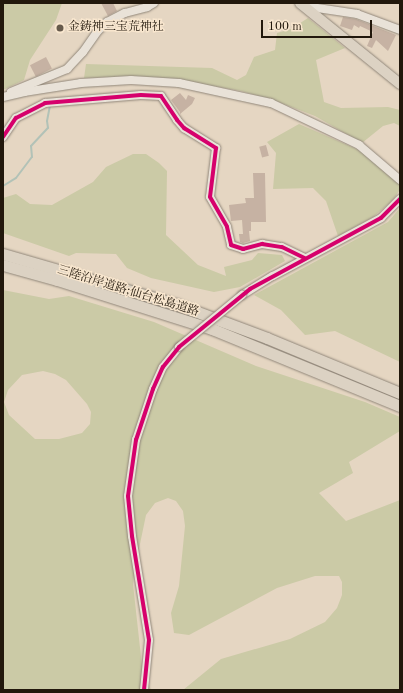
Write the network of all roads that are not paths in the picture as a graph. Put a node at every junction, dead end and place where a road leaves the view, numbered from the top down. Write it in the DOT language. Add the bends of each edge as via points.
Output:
graph roads {
  1 [pos="154,3"];
  2 [pos="302,4"];
  3 [pos="400,30"];
  4 [pos="400,84"];
  5 [pos="3,97"];
  6 [pos="3,137"];
  7 [pos="400,180"];
  8 [pos="400,199"];
  9 [pos="3,254"];
  10 [pos="305,258"];
  11 [pos="3,265"];
  12 [pos="400,393"];
  13 [pos="400,406"];
  14 [pos="144,690"];
  1 -- 5 [label="street" via="107,22 67,69 22,86"];
  2 -- 3 [label="street" via="357,14"];
  2 -- 4 [label="main road"];
  5 -- 7 [label="street" via="88,82 131,80 187,85 271,103 359,145"];
  6 -- 10 [label="street" via="16,118 45,103 104,97 161,96 184,128 216,148 210,197 227,227 231,245 243,249 262,244 282,247"];
  8 -- 10 [label="street" via="381,218"];
  9 -- 12 [label="highway, 三陸沿岸道路;仙台松島道路" via="176,304 267,338"];
  10 -- 14 [label="street, bridge" via="242,295 179,347 163,367 152,389 136,440 128,496 149,640"];
  11 -- 13 [label="highway, 三陸沿岸道路;仙台松島道路" via="212,329"];
}
